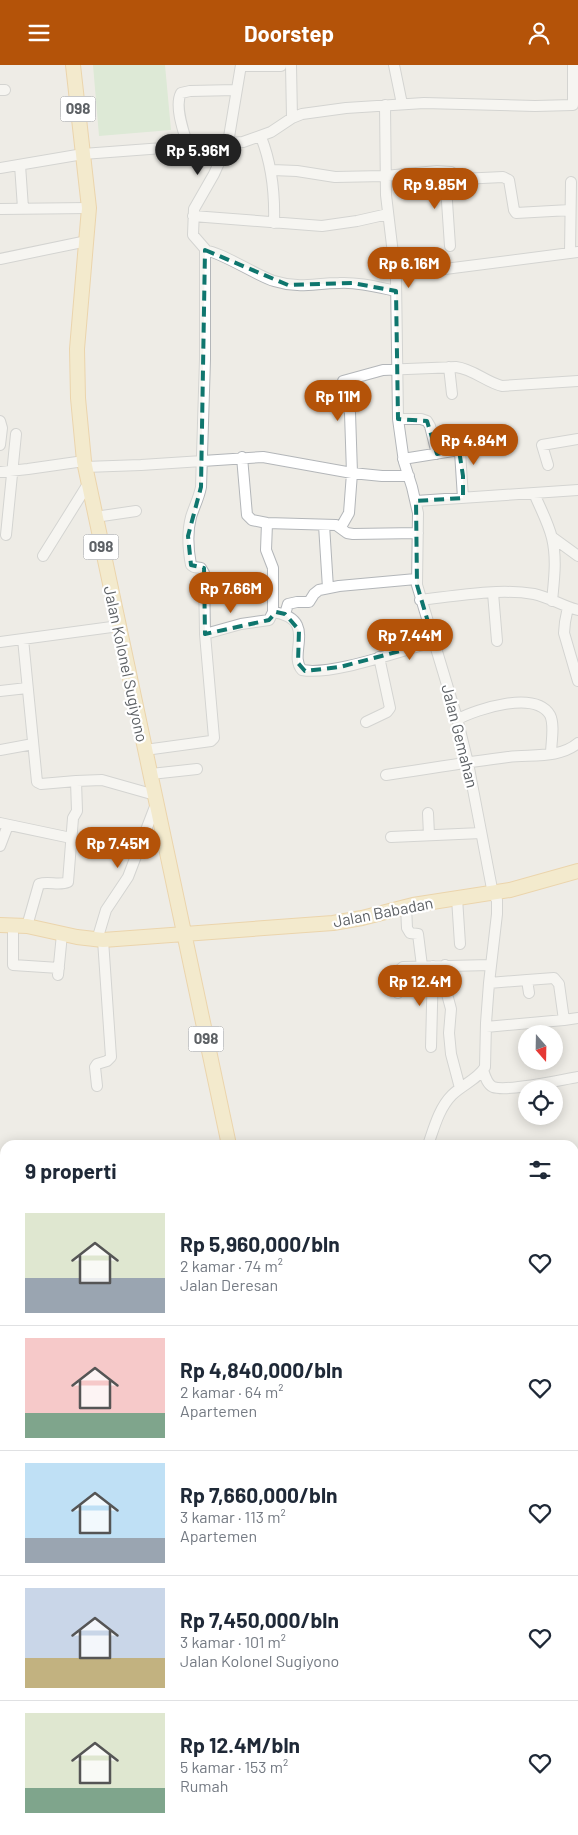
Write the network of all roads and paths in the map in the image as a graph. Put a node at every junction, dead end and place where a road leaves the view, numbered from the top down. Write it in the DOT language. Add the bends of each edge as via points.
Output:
graph roads {
  1 [pos="73,65"];
  2 [pos="286,65"];
  3 [pos="394,65"];
  4 [pos="573,65"];
  5 [pos="241,66"];
  6 [pos="236,90"];
  7 [pos="402,104"];
  8 [pos="385,105"];
  9 [pos="576,105"];
  10 [pos="292,118"];
  11 [pos="261,137"];
  12 [pos="228,143"];
  13 [pos="188,146"];
  14 [pos="83,153"];
  15 [pos="20,165"];
  16 [pos="0,168"];
  17 [pos="272,170"];
  18 [pos="444,172"];
  19 [pos="385,176"];
  20 [pos="571,182"];
  21 [pos="24,208"];
  22 [pos="89,208"];
  23 [pos="0,209"];
  24 [pos="388,214"];
  25 [pos="193,216"];
  26 [pos="573,216"];
  27 [pos="274,223"];
  28 [pos="86,241"];
  29 [pos="450,247"];
  30 [pos="206,250"];
  31 [pos="574,252"];
  32 [pos="0,259"];
  33 [pos="445,269"];
  34 [pos="396,291"];
  35 [pos="449,367"];
  36 [pos="396,368"];
  37 [pos="578,381"];
  38 [pos="452,394"];
  39 [pos="398,419"];
  40 [pos="0,421"];
  41 [pos="16,434"];
  42 [pos="459,437"];
  43 [pos="578,439"];
  44 [pos="0,445"];
  45 [pos="459,450"];
  46 [pos="437,454"];
  47 [pos="242,457"];
  48 [pos="403,459"];
  49 [pos="201,461"];
  50 [pos="84,464"];
  51 [pos="548,465"];
  52 [pos="13,471"];
  53 [pos="0,472"];
  54 [pos="352,473"];
  55 [pos="409,476"];
  56 [pos="88,484"];
  57 [pos="578,490"];
  58 [pos="534,493"];
  59 [pos="463,498"];
  60 [pos="416,501"];
  61 [pos="136,511"];
  62 [pos="95,517"];
  63 [pos="267,523"];
  64 [pos="324,525"];
  65 [pos="341,527"];
  66 [pos="418,533"];
  67 [pos="6,535"];
  68 [pos="552,537"];
  69 [pos="43,556"];
  70 [pos="578,556"];
  71 [pos="416,579"];
  72 [pos="554,587"];
  73 [pos="328,588"];
  74 [pos="493,593"];
  75 [pos="540,596"];
  76 [pos="420,600"];
  77 [pos="552,601"];
  78 [pos="573,609"];
  79 [pos="273,612"];
  80 [pos="285,614"];
  81 [pos="119,626"];
  82 [pos="205,634"];
  83 [pos="23,639"];
  84 [pos="497,641"];
  85 [pos="0,642"];
  86 [pos="434,642"];
  87 [pos="380,657"];
  88 [pos="578,681"];
  89 [pos="28,688"];
  90 [pos="0,691"];
  91 [pos="458,719"];
  92 [pos="366,723"];
  93 [pos="578,743"];
  94 [pos="33,744"];
  95 [pos="0,750"];
  96 [pos="145,750"];
  97 [pos="551,754"];
  98 [pos="468,763"];
  99 [pos="197,769"];
  100 [pos="151,774"];
  101 [pos="386,775"];
  102 [pos="76,781"];
  103 [pos="156,799"];
  104 [pos="428,813"];
  105 [pos="4,824"];
  106 [pos="481,833"];
  107 [pos="429,835"];
  108 [pos="391,837"];
  109 [pos="71,838"];
  110 [pos="110,844"];
  111 [pos="0,846"];
  112 [pos="140,847"];
  113 [pos="578,871"];
  114 [pos="493,894"];
  115 [pos="457,898"];
  116 [pos="406,906"];
  117 [pos="14,925"];
  118 [pos="62,934"];
  119 [pos="184,934"];
  120 [pos="100,940"];
  121 [pos="460,944"];
  122 [pos="445,965"];
  123 [pos="491,965"];
  124 [pos="422,966"];
  125 [pos="433,966"];
  126 [pos="527,980"];
  127 [pos="489,983"];
  128 [pos="398,993"];
  129 [pos="529,993"];
  130 [pos="578,1018"];
  131 [pos="564,1020"];
  132 [pos="486,1027"];
  133 [pos="431,1047"];
  134 [pos="484,1070"];
  135 [pos="578,1077"];
  136 [pos="97,1086"];
  137 [pos="460,1088"];
  138 [pos="228,1140"];
  139 [pos="430,1140"];
  1 -- 14 [label="main road, 098"];
  2 -- 5 [label="street"];
  2 -- 10 [label="street"];
  3 -- 7 [label="street"];
  4 -- 9 [label="street"];
  5 -- 6 [label="street"];
  6 -- 12 [label="street"];
  6 -- 13 [label="street" via="180,94 181,122"];
  7 -- 8 [label="street"];
  7 -- 9 [label="street"];
  8 -- 10 [label="street" via="312,112"];
  8 -- 19 [label="street, Jalan Gemahan"];
  10 -- 11 [label="street"];
  11 -- 12 [label="street" via="243,143"];
  11 -- 17 [label="street"];
  12 -- 13 [label="street"];
  12 -- 25 [label="street"];
  13 -- 14 [label="street"];
  14 -- 15 [label="street"];
  14 -- 22 [label="main road, Jalan Kolonel Sugiyono / 098"];
  15 -- 16 [label="street"];
  15 -- 21 [label="street"];
  17 -- 19 [label="street" via="336,177"];
  17 -- 27 [label="street"];
  18 -- 19 [label="street"];
  18 -- 26 [label="street" via="451,172 461,179 507,178 516,213"];
  18 -- 29 [label="street"];
  19 -- 24 [label="street, Jalan Gemahan"];
  20 -- 26 [label="street"];
  21 -- 22 [label="street"];
  21 -- 23 [label="street"];
  22 -- 28 [label="main road, Jalan Kolonel Sugiyono / 098"];
  24 -- 27 [label="street" via="322,226"];
  24 -- 34 [label="street, Jalan Gemahan"];
  25 -- 27 [label="street"];
  25 -- 30 [label="street" via="193,235"];
  26 -- 31 [label="street"];
  28 -- 32 [label="street"];
  28 -- 50 [label="main road, Jalan Kolonel Sugiyono / 098" via="77,374"];
  30 -- 34 [label="street" via="272,281 288,285 352,283"];
  30 -- 49 [label="street"];
  31 -- 33 [label="street"];
  34 -- 36 [label="street, Jalan Gemahan"];
  35 -- 36 [label="street"];
  35 -- 37 [label="street" via="466,369 502,386"];
  35 -- 38 [label="street"];
  36 -- 39 [label="street, Jalan Gemahan"];
  36 -- 54 [label="street" via="342,382 350,413"];
  39 -- 46 [label="street" via="427,421"];
  39 -- 48 [label="street, Jalan Gemahan"];
  40 -- 44 [label="street"];
  41 -- 52 [label="street"];
  42 -- 45 [label="street"];
  43 -- 51 [label="street" via="542,445"];
  45 -- 46 [label="street"];
  45 -- 59 [label="street"];
  46 -- 48 [label="street"];
  47 -- 49 [label="street"];
  47 -- 54 [label="street" via="263,457"];
  47 -- 63 [label="street" via="247,515 252,520"];
  48 -- 55 [label="street, Jalan Gemahan"];
  49 -- 50 [label="street"];
  49 -- 82 [label="street" via="199,499 188,535 191,565 204,573"];
  50 -- 52 [label="street"];
  50 -- 56 [label="main road, Jalan Kolonel Sugiyono / 098"];
  52 -- 53 [label="street"];
  52 -- 67 [label="street"];
  54 -- 55 [label="street"];
  54 -- 65 [label="street" via="349,513"];
  55 -- 60 [label="street, Jalan Gemahan"];
  56 -- 62 [label="main road, Jalan Kolonel Sugiyono / 098"];
  56 -- 69 [label="street"];
  57 -- 58 [label="street"];
  58 -- 59 [label="street"];
  58 -- 68 [label="street"];
  59 -- 60 [label="street"];
  60 -- 66 [label="street, Jalan Gemahan"];
  61 -- 62 [label="street"];
  62 -- 81 [label="main road, Jalan Kolonel Sugiyono / 098"];
  63 -- 64 [label="street"];
  63 -- 79 [label="street" via="266,550 273,568"];
  64 -- 65 [label="street"];
  64 -- 73 [label="street"];
  65 -- 66 [label="street" via="347,533 357,534"];
  66 -- 71 [label="street, Jalan Gemahan"];
  68 -- 70 [label="street"];
  68 -- 72 [label="street"];
  71 -- 73 [label="street"];
  71 -- 76 [label="street, Jalan Gemahan"];
  72 -- 75 [label="street"];
  72 -- 77 [label="street"];
  73 -- 80 [label="street" via="319,590 309,602 288,604"];
  74 -- 75 [label="street"];
  74 -- 76 [label="street"];
  74 -- 84 [label="street"];
  75 -- 77 [label="street"];
  76 -- 86 [label="street, Jalan Gemahan"];
  77 -- 78 [label="street"];
  78 -- 88 [label="street" via="564,622 564,633"];
  79 -- 80 [label="street"];
  79 -- 82 [label="street" via="268,621 241,624"];
  80 -- 87 [label="street" via="299,630 298,661 302,670 328,669"];
  81 -- 83 [label="street"];
  81 -- 96 [label="main road, Jalan Kolonel Sugiyono / 098"];
  82 -- 96 [label="street" via="214,740"];
  83 -- 85 [label="street"];
  83 -- 89 [label="street"];
  86 -- 87 [label="street"];
  86 -- 91 [label="street, Jalan Gemahan"];
  87 -- 92 [label="street" via="390,708"];
  89 -- 90 [label="street"];
  89 -- 94 [label="street"];
  91 -- 97 [label="street" via="479,709 521,702 543,707 552,723"];
  91 -- 98 [label="street, Jalan Gemahan"];
  93 -- 97 [label="street"];
  94 -- 95 [label="street"];
  94 -- 102 [label="street" via="38,784"];
  96 -- 100 [label="main road, Jalan Kolonel Sugiyono / 098"];
  97 -- 98 [label="street"];
  98 -- 101 [label="street"];
  98 -- 106 [label="street, Jalan Gemahan"];
  99 -- 100 [label="street"];
  100 -- 103 [label="main road, Jalan Kolonel Sugiyono / 098"];
  102 -- 103 [label="street" via="111,781"];
  102 -- 109 [label="street" via="77,811 73,817"];
  103 -- 112 [label="street"];
  103 -- 119 [label="main road, Jalan Kolonel Sugiyono / 098"];
  104 -- 107 [label="street"];
  105 -- 109 [label="street"];
  105 -- 111 [label="street"];
  106 -- 107 [label="street"];
  106 -- 114 [label="street, Jalan Gemahan"];
  107 -- 108 [label="street"];
  109 -- 117 [label="street" via="68,882 39,885"];
  110 -- 112 [label="street"];
  112 -- 120 [label="street" via="124,883 106,910"];
  113 -- 114 [label="main road, Jalan Babadan"];
  114 -- 115 [label="main road, Jalan Babadan"];
  114 -- 123 [label="street, Jalan Gemahan" via="497,901 497,914"];
  115 -- 116 [label="main road, Jalan Babadan"];
  115 -- 121 [label="street"];
  116 -- 119 [label="main road, Jalan Babadan" via="333,923"];
  116 -- 124 [label="street" via="408,931 418,935"];
  117 -- 118 [label="main road, Jalan Babadan"];
  117 -- 118 [label="street" via="13,965 58,972"];
  118 -- 120 [label="main road, Jalan Babadan"];
  119 -- 120 [label="main road, Jalan Babadan"];
  119 -- 138 [label="main road, 098"];
  120 -- 136 [label="street" via="111,1057 95,1067"];
  122 -- 123 [label="street"];
  122 -- 125 [label="street"];
  122 -- 137 [label="street" via="446,994 451,1009 451,1055"];
  123 -- 127 [label="street, Jalan Gemahan"];
  124 -- 125 [label="street"];
  124 -- 128 [label="street" via="407,966 399,970 396,975"];
  125 -- 133 [label="street"];
  126 -- 127 [label="street"];
  126 -- 129 [label="street"];
  126 -- 131 [label="street" via="557,980"];
  127 -- 132 [label="street, Jalan Gemahan"];
  130 -- 131 [label="street"];
  131 -- 132 [label="street"];
  132 -- 134 [label="street, Jalan Gemahan"];
  134 -- 135 [label="street" via="488,1083 493,1087 519,1087"];
  134 -- 137 [label="street"];
  137 -- 139 [label="street" via="446,1101"];
}
